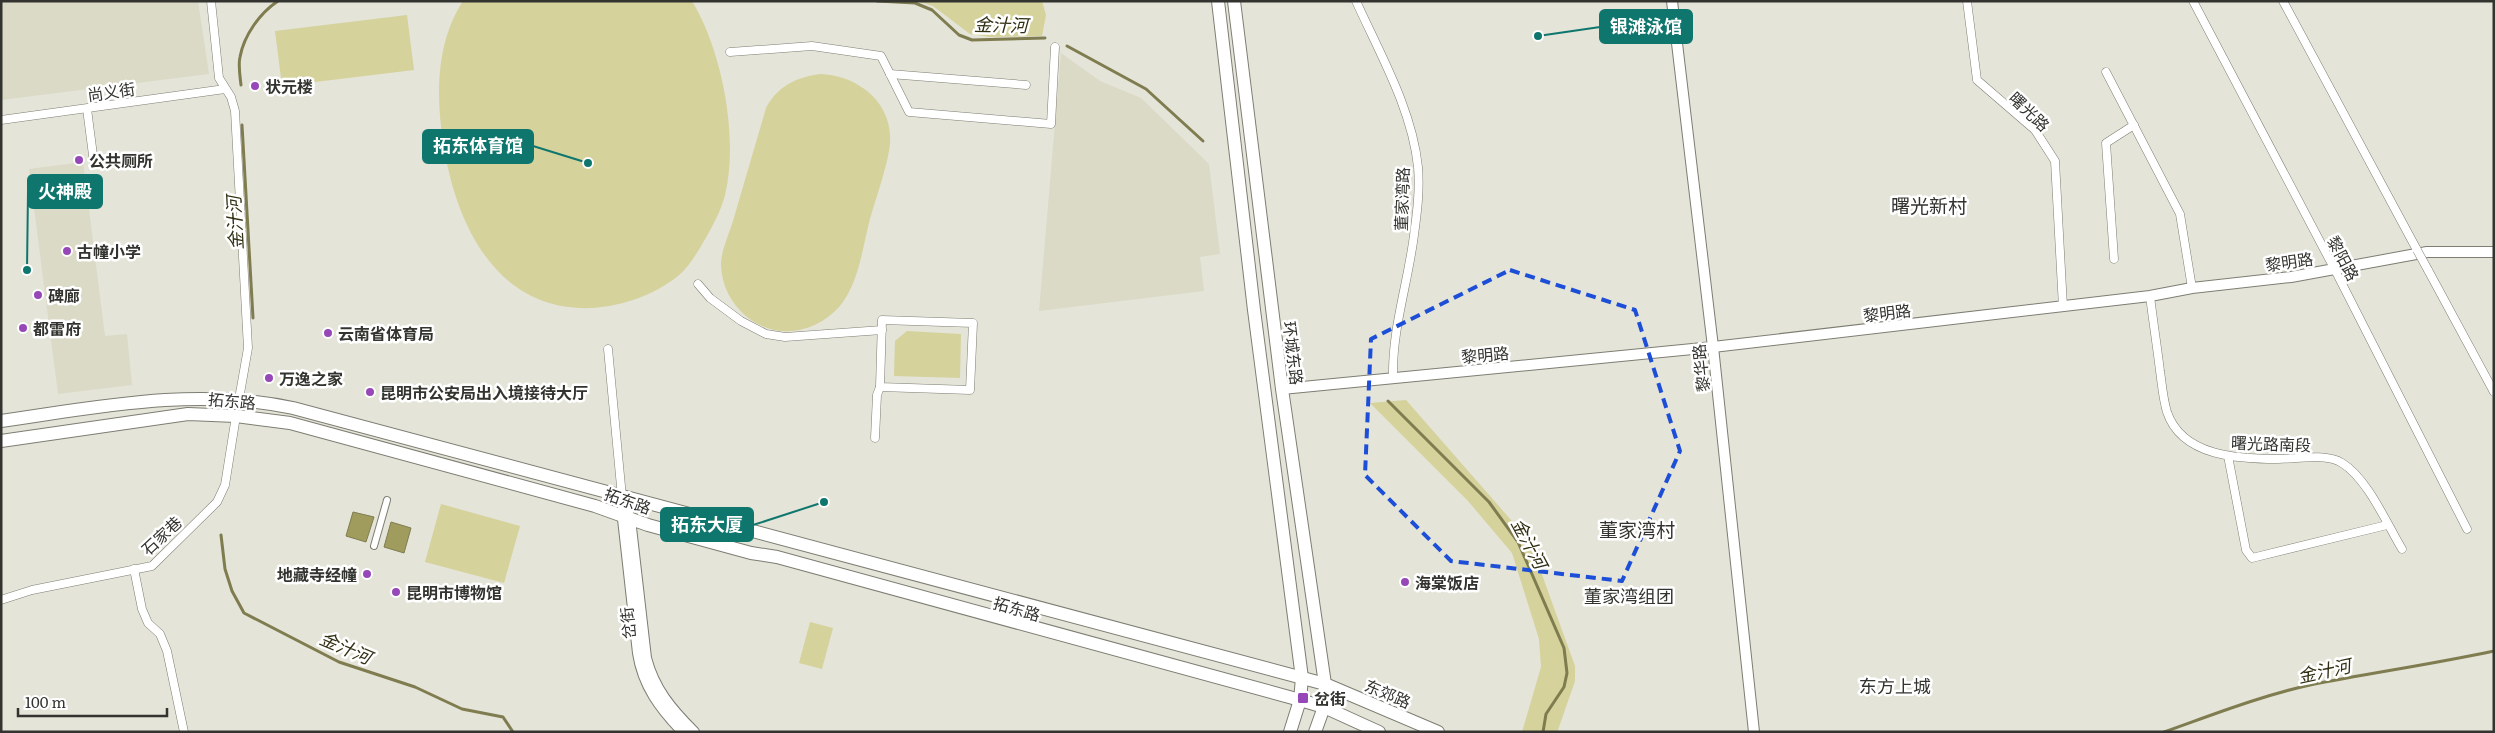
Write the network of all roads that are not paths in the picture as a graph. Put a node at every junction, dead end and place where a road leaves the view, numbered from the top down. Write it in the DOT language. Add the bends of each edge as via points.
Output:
graph roads {
  1 [pos="211,1"];
  2 [pos="1218,1"];
  3 [pos="1234,1"];
  4 [pos="1356,1"];
  5 [pos="1672,1"];
  6 [pos="1967,1"];
  7 [pos="2193,1"];
  8 [pos="2283,1"];
  9 [pos="1056,47"];
  10 [pos="730,52"];
  11 [pos="2106,72"];
  12 [pos="890,74"];
  13 [pos="1026,86"];
  14 [pos="225,89"];
  15 [pos="87,109"];
  16 [pos="1,120"];
  17 [pos="2134,125"];
  18 [pos="94,164"];
  19 [pos="2494,252"];
  20 [pos="2114,258"];
  21 [pos="2335,270"];
  22 [pos="698,284"];
  23 [pos="2192,288"];
  24 [pos="2150,296"];
  25 [pos="2063,307"];
  26 [pos="882,330"];
  27 [pos="1713,347"];
  28 [pos="608,349"];
  29 [pos="1393,377"];
  30 [pos="880,387"];
  31 [pos="1282,389"];
  32 [pos="2494,392"];
  33 [pos="239,399"];
  34 [pos="236,416"];
  35 [pos="1,421"];
  36 [pos="875,438"];
  37 [pos="1,441"];
  38 [pos="2228,456"];
  39 [pos="622,497"];
  40 [pos="387,500"];
  41 [pos="626,517"];
  42 [pos="2387,524"];
  43 [pos="2467,528"];
  44 [pos="374,546"];
  45 [pos="2402,549"];
  46 [pos="134,569"];
  47 [pos="1,600"];
  48 [pos="1302,678"];
  49 [pos="1325,684"];
  50 [pos="1300,700"];
  51 [pos="1324,708"];
  52 [pos="184,732"];
  53 [pos="683,732"];
  54 [pos="694,732"];
  55 [pos="1290,732"];
  56 [pos="1315,732"];
  57 [pos="1379,732"];
  58 [pos="1438,732"];
  59 [pos="1754,732"];
  1 -- 14 [label="street" via="219,78"];
  2 -- 48 [label="main road, 环城东路"];
  3 -- 31 [label="main road, 环城东路"];
  4 -- 29 [label="street, 董家湾路" via="1405,113 1418,168 1414,238 1392,353"];
  5 -- 27 [label="street, 黎华路"];
  6 -- 25 [label="street, 曙光路" via="1977,80 2035,130 2055,161"];
  7 -- 21 [label="street, 黎阳路"];
  8 -- 32 [label="street, bridge"];
  9 -- 12 [label="street" via="1051,124 909,112"];
  10 -- 12 [label="street" via="812,46 881,56"];
  11 -- 17 [label="street"];
  12 -- 13 [label="street"];
  14 -- 15 [label="street, 尚义街"];
  14 -- 33 [label="street" via="235,111 247,301 248,348"];
  15 -- 16 [label="street, 尚义街"];
  15 -- 18 [label="street"];
  17 -- 20 [label="street" via="2106,143"];
  17 -- 23 [label="street" via="2180,214"];
  19 -- 21 [label="street, 黎明路" via="2427,252"];
  21 -- 23 [label="street, 黎明路"];
  21 -- 43 [label="street, 黎阳路"];
  22 -- 26 [label="street" via="710,298 741,321 766,334 785,337"];
  23 -- 24 [label="street, 黎明路"];
  24 -- 25 [label="street, 黎明路"];
  24 -- 38 [label="street, 曙光路南段" via="2167,413 2187,439 2201,448"];
  25 -- 27 [label="street, 黎明路"];
  26 -- 30 [label="street"];
  26 -- 30 [label="street" via="882,320 973,323 970,390"];
  27 -- 29 [label="street, 黎明路"];
  27 -- 59 [label="street, 黎华路"];
  28 -- 39 [label="street, 岔街"];
  29 -- 31 [label="street, 黎明路"];
  30 -- 36 [label="street"];
  31 -- 49 [label="main road, 环城东路"];
  33 -- 35 [label="main road, 拓东路" via="149,400"];
  33 -- 39 [label="main road, 拓东路" via="293,408"];
  34 -- 37 [label="main road, 拓东路" via="169,415"];
  34 -- 41 [label="main road, 拓东路" via="290,423"];
  34 -- 46 [label="street, 石家巷" via="225,485 217,502 152,566"];
  38 -- 42 [label="street, 曙光路南段" via="2323,458 2340,462 2364,486"];
  38 -- 42 [label="street" via="2246,550 2252,558"];
  39 -- 41 [label="street, 岔街"];
  39 -- 48 [label="main road, 拓东路"];
  40 -- 44 [label="street"];
  41 -- 50 [label="main road, 拓东路" via="751,554 777,557"];
  41 -- 53 [label="street, 岔街" via="642,674 659,706"];
  41 -- 54 [label="street, 岔街" via="650,672 665,701"];
  42 -- 45 [label="street, 曙光路南段"];
  46 -- 47 [label="street, 石家巷" via="32,590"];
  46 -- 52 [label="street" via="148,624 160,634 168,651"];
  48 -- 49 [label="main road, 拓东路"];
  48 -- 50 [label="main road, 环城东路"];
  49 -- 51 [label="main road, 环城东路"];
  49 -- 58 [label="main road, 东郊路"];
  50 -- 51 [label="main road, 拓东路"];
  50 -- 55 [label="main road, 环城东路"];
  51 -- 56 [label="main road, 环城东路"];
  51 -- 57 [label="main road"];
}
